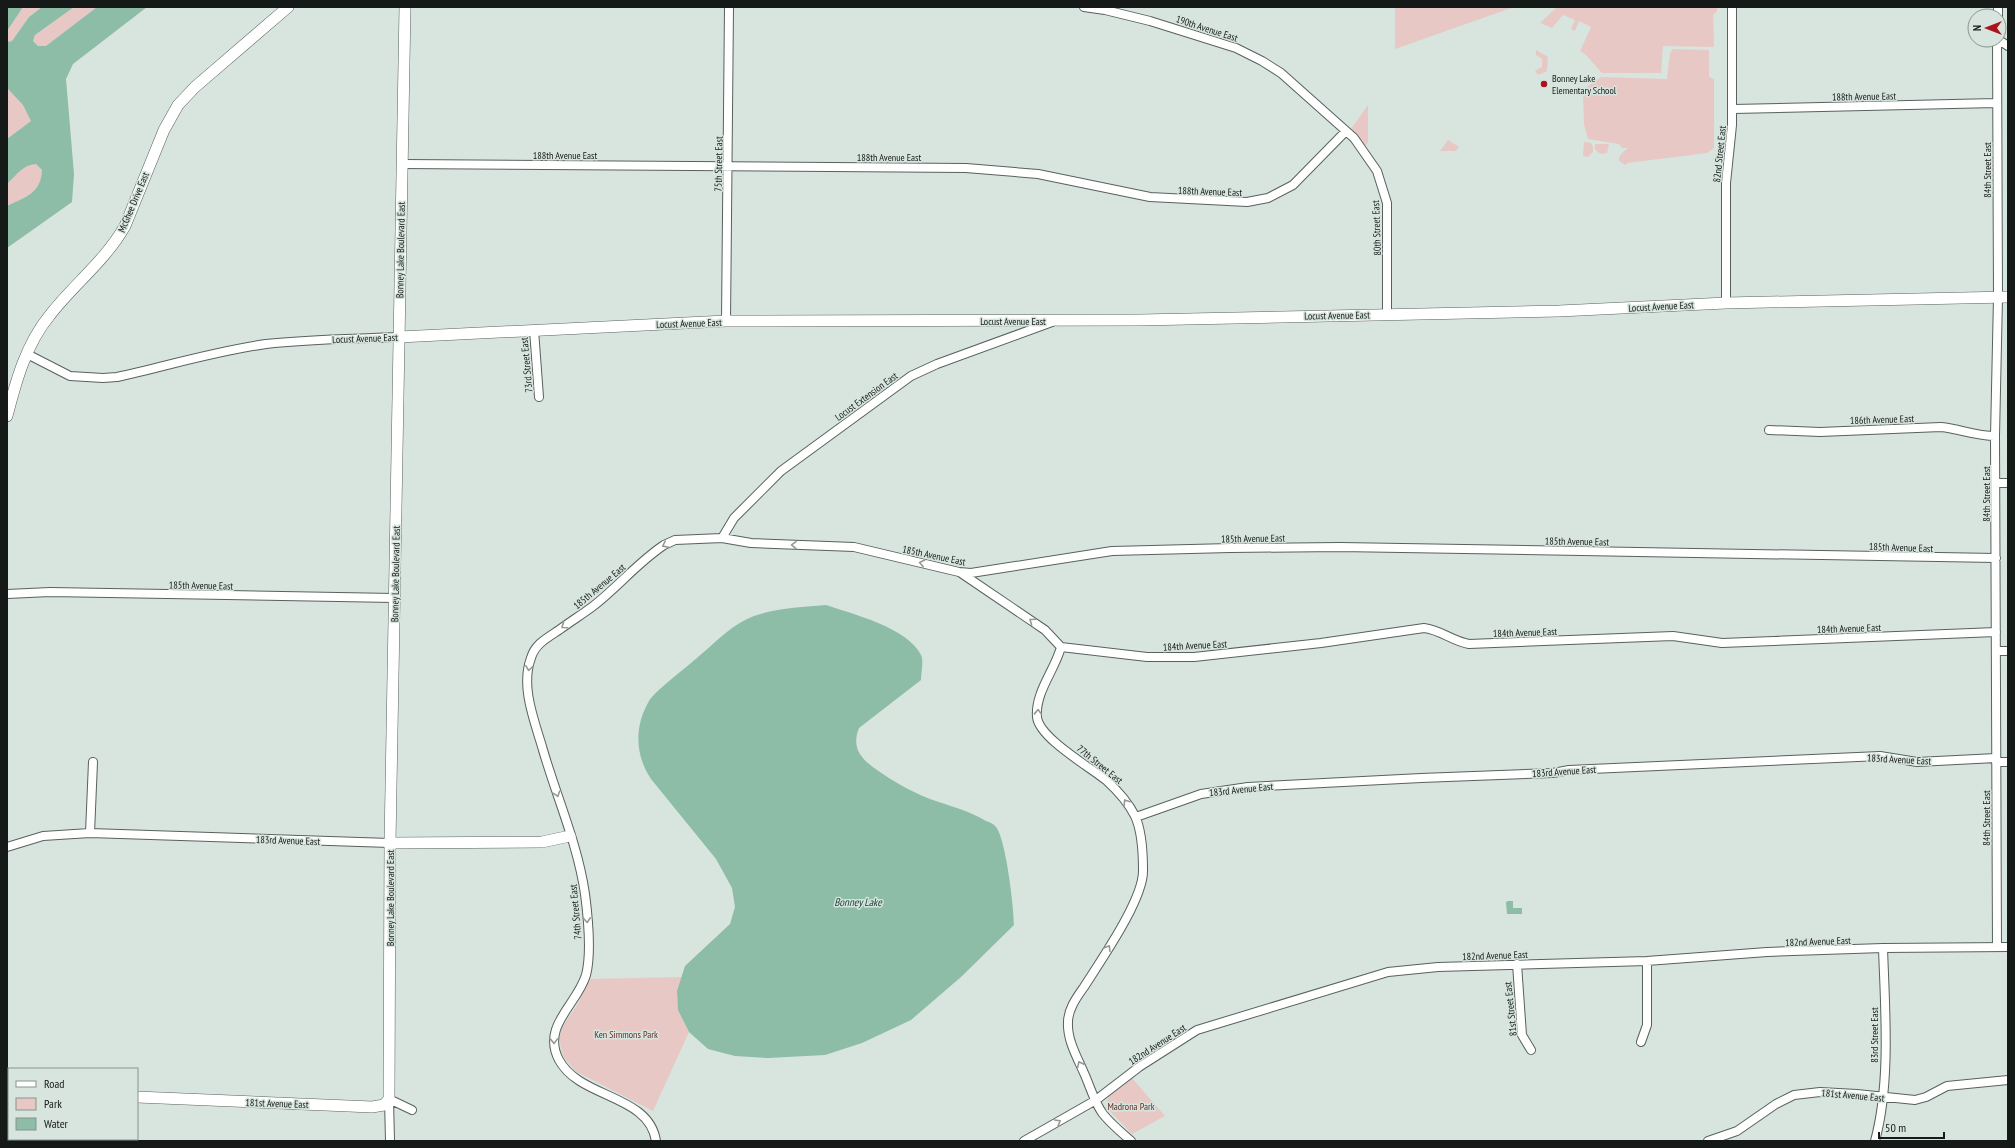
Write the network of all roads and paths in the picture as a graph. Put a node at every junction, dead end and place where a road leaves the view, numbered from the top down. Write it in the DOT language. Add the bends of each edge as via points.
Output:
graph roads {
  1 [pos="288,7"];
  2 [pos="405,7"];
  3 [pos="729,7"];
  4 [pos="1084,7"];
  5 [pos="1732,7"];
  6 [pos="1998,48"];
  7 [pos="1996,103"];
  8 [pos="1733,109"];
  9 [pos="1346,130"];
  10 [pos="402,164"];
  11 [pos="727,166"];
  12 [pos="2003,297"];
  13 [pos="1726,303"];
  14 [pos="1387,314"];
  15 [pos="726,321"];
  16 [pos="1055,321"];
  17 [pos="534,330"];
  18 [pos="399,337"];
  19 [pos="27,354"];
  20 [pos="539,397"];
  21 [pos="7,416"];
  22 [pos="1769,430"];
  23 [pos="1995,436"];
  24 [pos="1996,483"];
  25 [pos="2008,483"];
  26 [pos="722,538"];
  27 [pos="1996,558"];
  28 [pos="960,572"];
  29 [pos="7,594"];
  30 [pos="394,598"];
  31 [pos="1996,632"];
  32 [pos="549,637"];
  33 [pos="1061,647"];
  34 [pos="1996,651"];
  35 [pos="2008,651"];
  36 [pos="1996,760"];
  37 [pos="93,762"];
  38 [pos="2008,762"];
  39 [pos="1136,817"];
  40 [pos="90,833"];
  41 [pos="570,836"];
  42 [pos="390,843"];
  43 [pos="7,848"];
  44 [pos="1997,947"];
  45 [pos="2008,947"];
  46 [pos="1883,948"];
  47 [pos="1647,961"];
  48 [pos="1517,964"];
  49 [pos="1641,1042"];
  50 [pos="1531,1050"];
  51 [pos="2008,1080"];
  52 [pos="138,1097"];
  53 [pos="1883,1097"];
  54 [pos="389,1100"];
  55 [pos="1096,1100"];
  56 [pos="412,1110"];
  57 [pos="390,1141"];
  58 [pos="656,1141"];
  59 [pos="1024,1141"];
  60 [pos="1131,1141"];
  61 [pos="1708,1141"];
  62 [pos="1875,1141"];
  1 -- 19 [label="street, McGhee Drive East" via="195,87 178,105 164,130 118,238 100,262 49,316"];
  2 -- 10 [label="street, Bonney Lake Boulevard East"];
  3 -- 11 [label="street, 75th Street East"];
  4 -- 9 [label="street, 190th Avenue East" via="1150,21 1236,48 1262,60 1281,73"];
  5 -- 8 [label="street, 82nd Street East"];
  6 -- 7 [label="street, 84th Street East"];
  7 -- 8 [label="street, 188th Avenue East"];
  7 -- 12 [label="street, 84th Street East"];
  8 -- 13 [label="street, 82nd Street East" via="1726,183"];
  9 -- 11 [label="street, 188th Avenue East" via="1293,185 1268,198 1247,202 1150,197 1038,174 991,169"];
  9 -- 14 [label="street, 80th Street East" via="1376,171 1387,203"];
  10 -- 11 [label="street, 188th Avenue East"];
  10 -- 18 [label="street, Bonney Lake Boulevard East"];
  11 -- 15 [label="street, 75th Street East"];
  12 -- 13 [label="street, Locust Avenue East"];
  12 -- 23 [label="street, 84th Street East"];
  13 -- 14 [label="street, Locust Avenue East" via="1559,311"];
  14 -- 16 [label="street, Locust Avenue East"];
  15 -- 16 [label="street, Locust Avenue East"];
  15 -- 17 [label="street, Locust Avenue East"];
  16 -- 26 [label="street, Locust Extension East" via="911,376 781,471 734,518"];
  17 -- 18 [label="street, Locust Avenue East"];
  17 -- 20 [label="street, 73rd Street East"];
  18 -- 19 [label="street, Locust Avenue East" via="265,344 103,378 70,376"];
  18 -- 30 [label="street, Bonney Lake Boulevard East"];
  19 -- 21 [label="street, McGhee Drive East"];
  22 -- 23 [label="street, 186th Avenue East" via="1820,432 1941,427 1957,428 1980,436"];
  23 -- 24 [label="street, 84th Street East"];
  24 -- 25 [label="street"];
  24 -- 27 [label="street, 84th Street East"];
  28 -- 26 [label="street, 185th Avenue East, one-way" via="854,547 751,543"];
  26 -- 32 [label="street, 185th Avenue East, one-way" via="675,540 664,545 592,607"];
  27 -- 28 [label="street, 185th Avenue East" via="1340,547 1222,548 1112,551 987,571"];
  27 -- 31 [label="street, 84th Street East"];
  33 -- 28 [label="street, one-way" via="1045,630"];
  29 -- 30 [label="street, 185th Avenue East" via="50,592"];
  30 -- 42 [label="street, Bonney Lake Boulevard East"];
  31 -- 33 [label="street, 184th Avenue East" via="1722,643 1673,636 1469,644 1424,628 1306,645 1194,657 1147,657"];
  31 -- 34 [label="street, 84th Street East"];
  32 -- 41 [label="street, 74th Street East, one-way" via="531,656 528,671 529,694"];
  39 -- 33 [label="street, 77th Street East, one-way" via="1115,789 1051,740 1040,727 1037,716 1040,699 1058,660"];
  34 -- 35 [label="street"];
  34 -- 36 [label="street, 84th Street East"];
  36 -- 38 [label="street, 183rd Avenue East"];
  36 -- 39 [label="street, 183rd Avenue East" via="1917,762 1880,756 1248,787 1200,794"];
  36 -- 44 [label="street, 84th Street East"];
  37 -- 40 [label="street"];
  55 -- 39 [label="street, 77th Street East, one-way" via="1074,1052 1068,1030 1068,1018 1076,999 1141,888 1143,856"];
  40 -- 42 [label="street, 183rd Avenue East"];
  40 -- 43 [label="street, 183rd Avenue East" via="43,836"];
  41 -- 42 [label="street, 183rd Avenue East" via="542,842"];
  41 -- 58 [label="street, 74th Street East, one-way" via="585,895 588,963 579,992 566,1008 555,1029 555,1050 559,1061 570,1074 647,1119 651,1123"];
  42 -- 54 [label="street, Bonney Lake Boulevard East"];
  44 -- 45 [label="street, 182nd Avenue East"];
  44 -- 46 [label="street, 182nd Avenue East"];
  46 -- 47 [label="street, 182nd Avenue East" via="1767,952"];
  46 -- 53 [label="street, 83rd Street East"];
  47 -- 48 [label="street, 182nd Avenue East"];
  47 -- 49 [label="street" via="1648,1025"];
  48 -- 50 [label="street, 81st Street East" via="1522,1035"];
  48 -- 55 [label="street, 182nd Avenue East" via="1388,972 1197,1030 1139,1066"];
  51 -- 53 [label="street, 181st Avenue East" via="1947,1086 1915,1100"];
  52 -- 54 [label="street, 181st Avenue East" via="372,1106 384,1105"];
  53 -- 61 [label="street, 181st Avenue East" via="1820,1092 1794,1095 1776,1104 1737,1131"];
  53 -- 62 [label="street, 83rd Street East"];
  54 -- 56 [label="street"];
  54 -- 57 [label="street, Bonney Lake Boulevard East"];
  59 -- 55 [label="street, 182nd Avenue East, one-way"];
  55 -- 60 [label="street, 77th Street East" via="1102,1114"];
}
